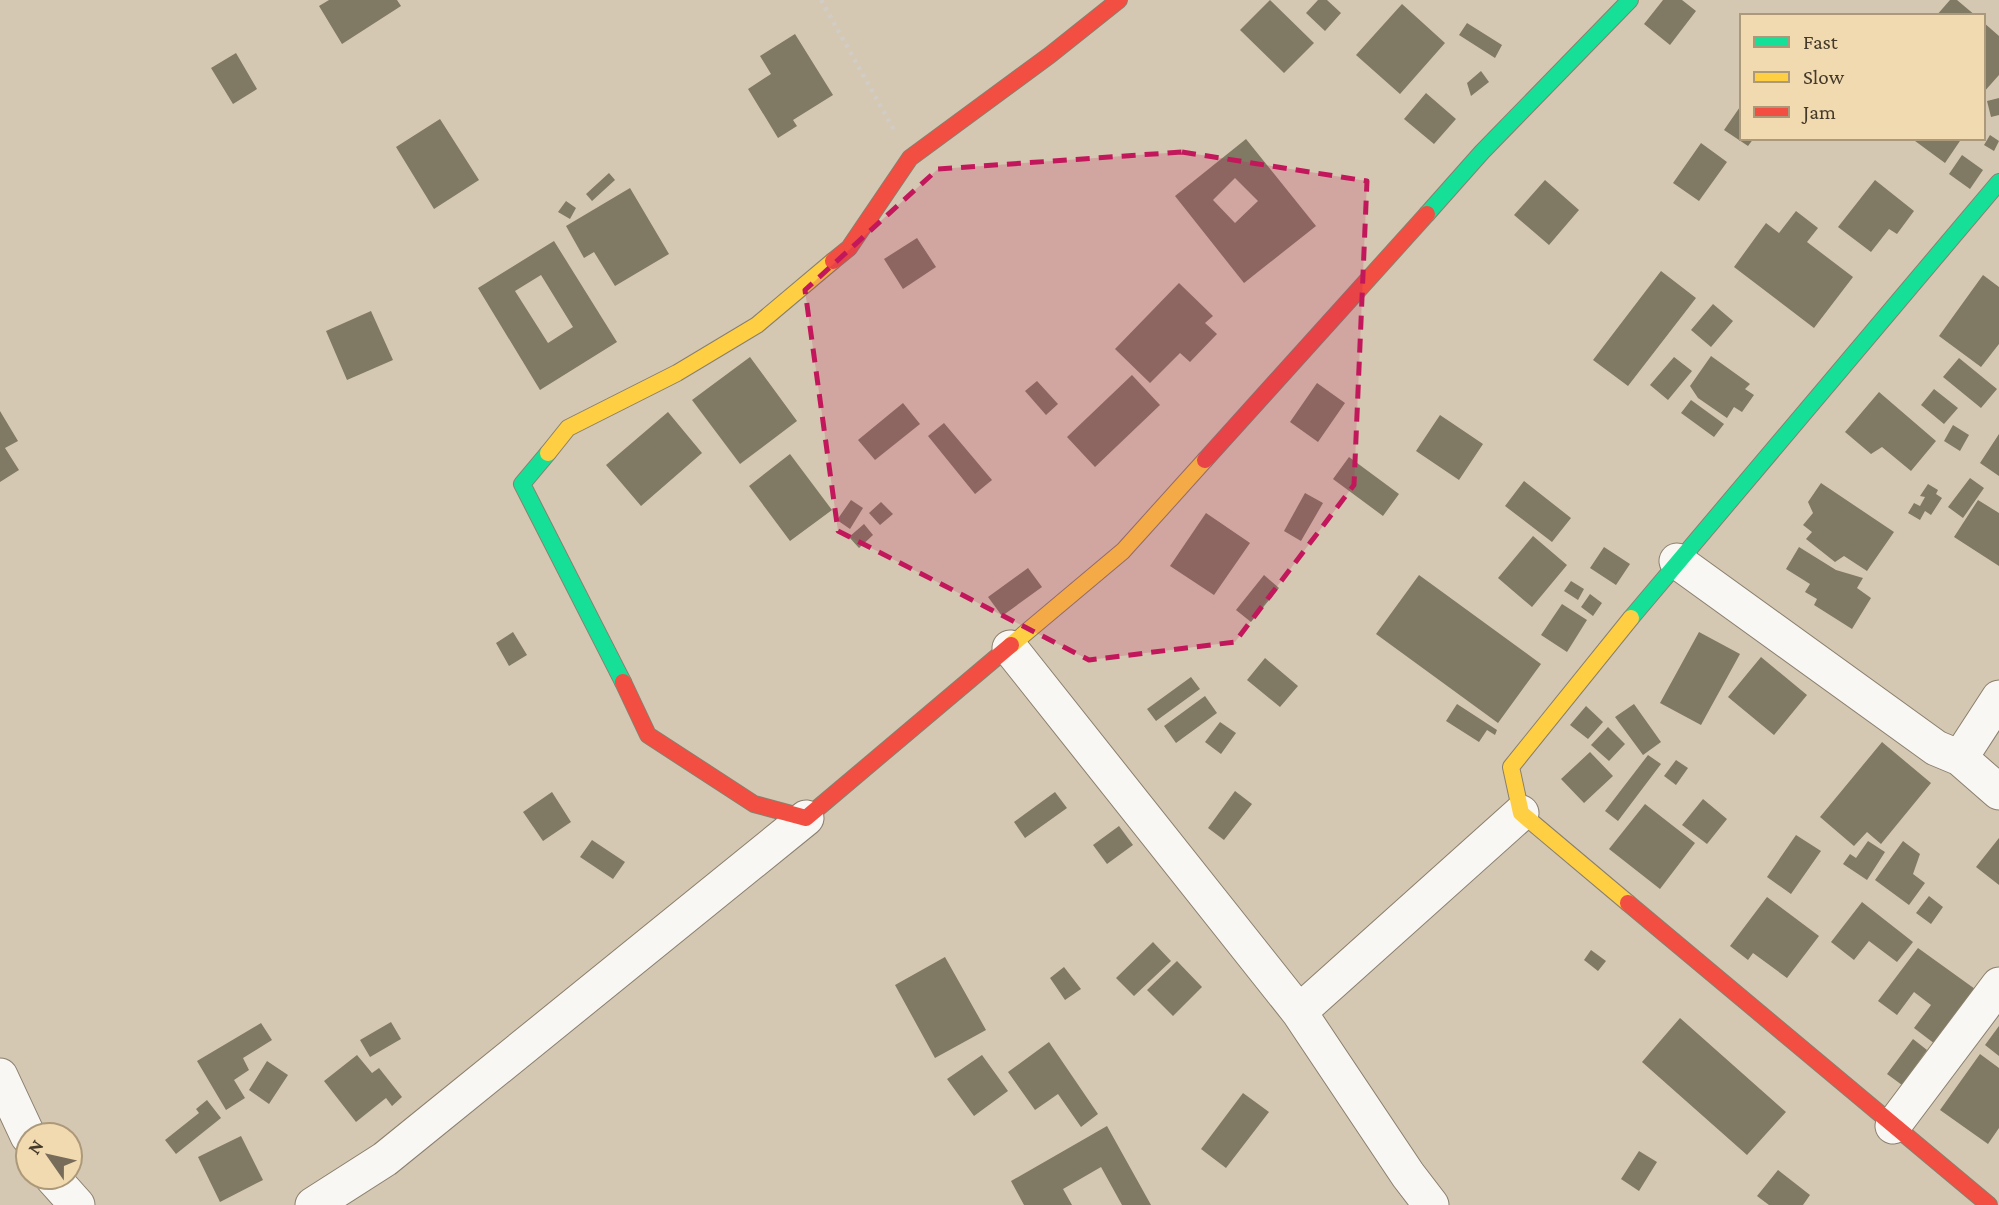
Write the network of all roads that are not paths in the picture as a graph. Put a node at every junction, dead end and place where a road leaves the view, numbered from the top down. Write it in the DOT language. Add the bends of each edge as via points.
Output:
graph roads {
  1 [pos="1119,0"];
  2 [pos="1630,0"];
  3 [pos="1999,182"];
  4 [pos="1677,561"];
  5 [pos="1010,648"];
  6 [pos="1999,698"];
  7 [pos="1960,758"];
  8 [pos="1999,792"];
  9 [pos="1521,813"];
  10 [pos="806,818"];
  11 [pos="1999,985"];
  12 [pos="1299,1012"];
  13 [pos="0,1076"];
  14 [pos="21,1121"];
  15 [pos="1893,1126"];
  16 [pos="64,1191"];
  17 [pos="77,1205"];
  18 [pos="313,1205"];
  19 [pos="1431,1205"];
  20 [pos="1989,1205"];
  1 -- 10 [label="street" via="910,158 849,248 757,325 677,373 568,428 522,484 648,735 754,804"];
  2 -- 5 [label="street" via="1482,152 1123,551"];
  3 -- 4 [label="street"];
  4 -- 7 [label="street" via="1936,748"];
  4 -- 9 [label="street" via="1511,767"];
  5 -- 10 [label="street"];
  5 -- 12 [label="street"];
  6 -- 7 [label="street"];
  7 -- 8 [label="street"];
  9 -- 12 [label="street"];
  9 -- 15 [label="street"];
  10 -- 18 [label="street" via="385,1159"];
  11 -- 15 [label="street"];
  12 -- 19 [label="street"];
  13 -- 14 [label="street"];
  15 -- 20 [label="street"];
  16 -- 17 [label="street"];
}
